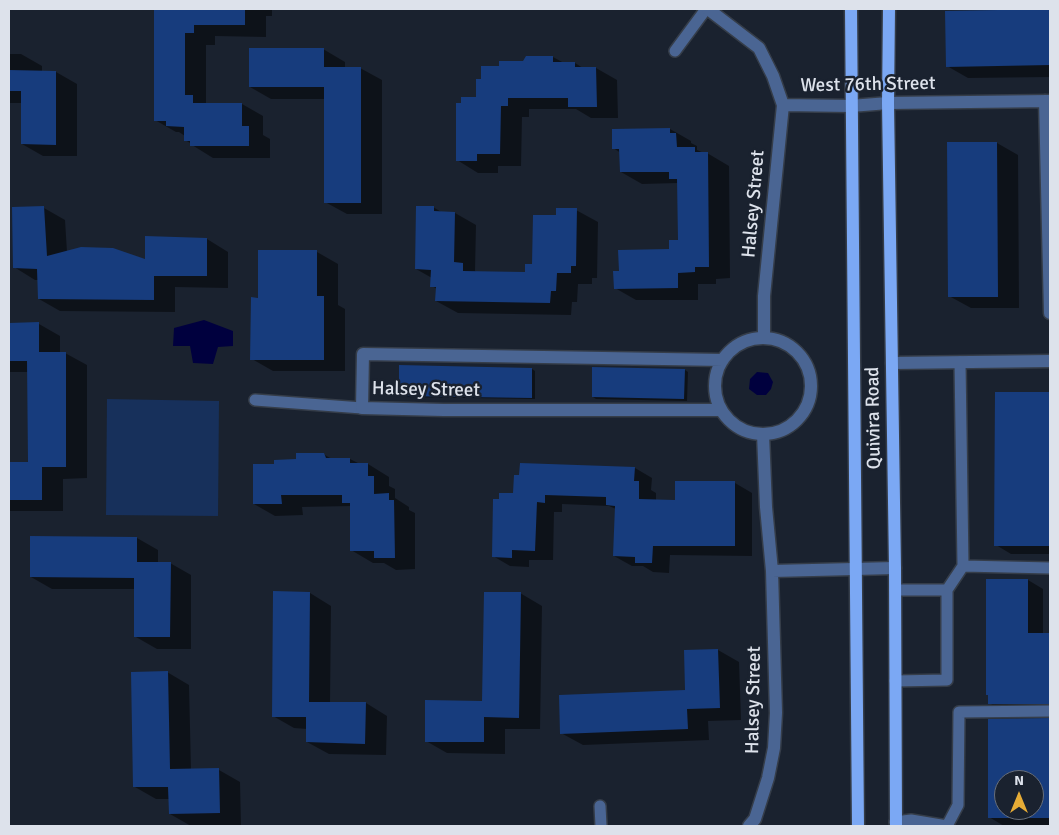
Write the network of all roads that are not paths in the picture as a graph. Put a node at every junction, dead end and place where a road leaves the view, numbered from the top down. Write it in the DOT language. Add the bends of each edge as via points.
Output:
graph roads {
  1 [pos="707,9"];
  2 [pos="851,9"];
  3 [pos="889,9"];
  4 [pos="675,51"];
  5 [pos="1048,101"];
  6 [pos="888,103"];
  7 [pos="783,105"];
  8 [pos="851,106"];
  9 [pos="1050,313"];
  10 [pos="764,338"];
  11 [pos="723,360"];
  12 [pos="1050,361"];
  13 [pos="960,362"];
  14 [pos="892,363"];
  15 [pos="255,400"];
  16 [pos="362,408"];
  17 [pos="721,410"];
  18 [pos="763,434"];
  19 [pos="963,566"];
  20 [pos="895,568"];
  21 [pos="1050,568"];
  22 [pos="856,569"];
  23 [pos="772,571"];
  24 [pos="895,590"];
  25 [pos="947,590"];
  26 [pos="895,681"];
  27 [pos="1050,711"];
  28 [pos="600,806"];
  29 [pos="896,824"];
  30 [pos="601,826"];
  31 [pos="749,826"];
  32 [pos="858,826"];
  33 [pos="947,826"];
  1 -- 4 [label="lane"];
  1 -- 7 [label="street, West 76th Street" via="759,48"];
  2 -- 8 [label="main road, Quivira Road"];
  3 -- 6 [label="main road, Quivira Road"];
  5 -- 6 [label="street, West 76th Street"];
  5 -- 9 [label="street"];
  6 -- 8 [label="street, West 76th Street"];
  6 -- 14 [label="main road, Quivira Road"];
  7 -- 8 [label="street, West 76th Street"];
  7 -- 10 [label="street, Halsey Street" via="764,296"];
  8 -- 22 [label="main road, Quivira Road"];
  10 -- 11 [label="street" via="736,346"];
  10 -- 18 [label="street" via="780,341 794,349 810,377 810,394 804,410 794,422 779,431"];
  11 -- 16 [label="street, Halsey Street" via="363,354"];
  11 -- 17 [label="street" via="714,382"];
  12 -- 13 [label="street"];
  13 -- 14 [label="street"];
  13 -- 19 [label="lane"];
  14 -- 20 [label="main road, Quivira Road"];
  15 -- 16 [label="lane"];
  16 -- 17 [label="street, Halsey Street"];
  17 -- 18 [label="street" via="732,423 747,431"];
  18 -- 23 [label="street, Halsey Street"];
  19 -- 21 [label="lane"];
  19 -- 25 [label="lane"];
  20 -- 22 [label="street"];
  20 -- 24 [label="main road, Quivira Road"];
  22 -- 23 [label="street"];
  22 -- 32 [label="main road, Quivira Road"];
  23 -- 31 [label="street, Halsey Street" via="774,748 755,819"];
  24 -- 25 [label="lane"];
  24 -- 26 [label="main road, Quivira Road"];
  25 -- 26 [label="lane" via="947,680"];
  26 -- 29 [label="main road, Quivira Road"];
  27 -- 33 [label="lane" via="959,712 958,806"];
  28 -- 30 [label="lane"];
  29 -- 33 [label="lane" via="911,820"];
}
